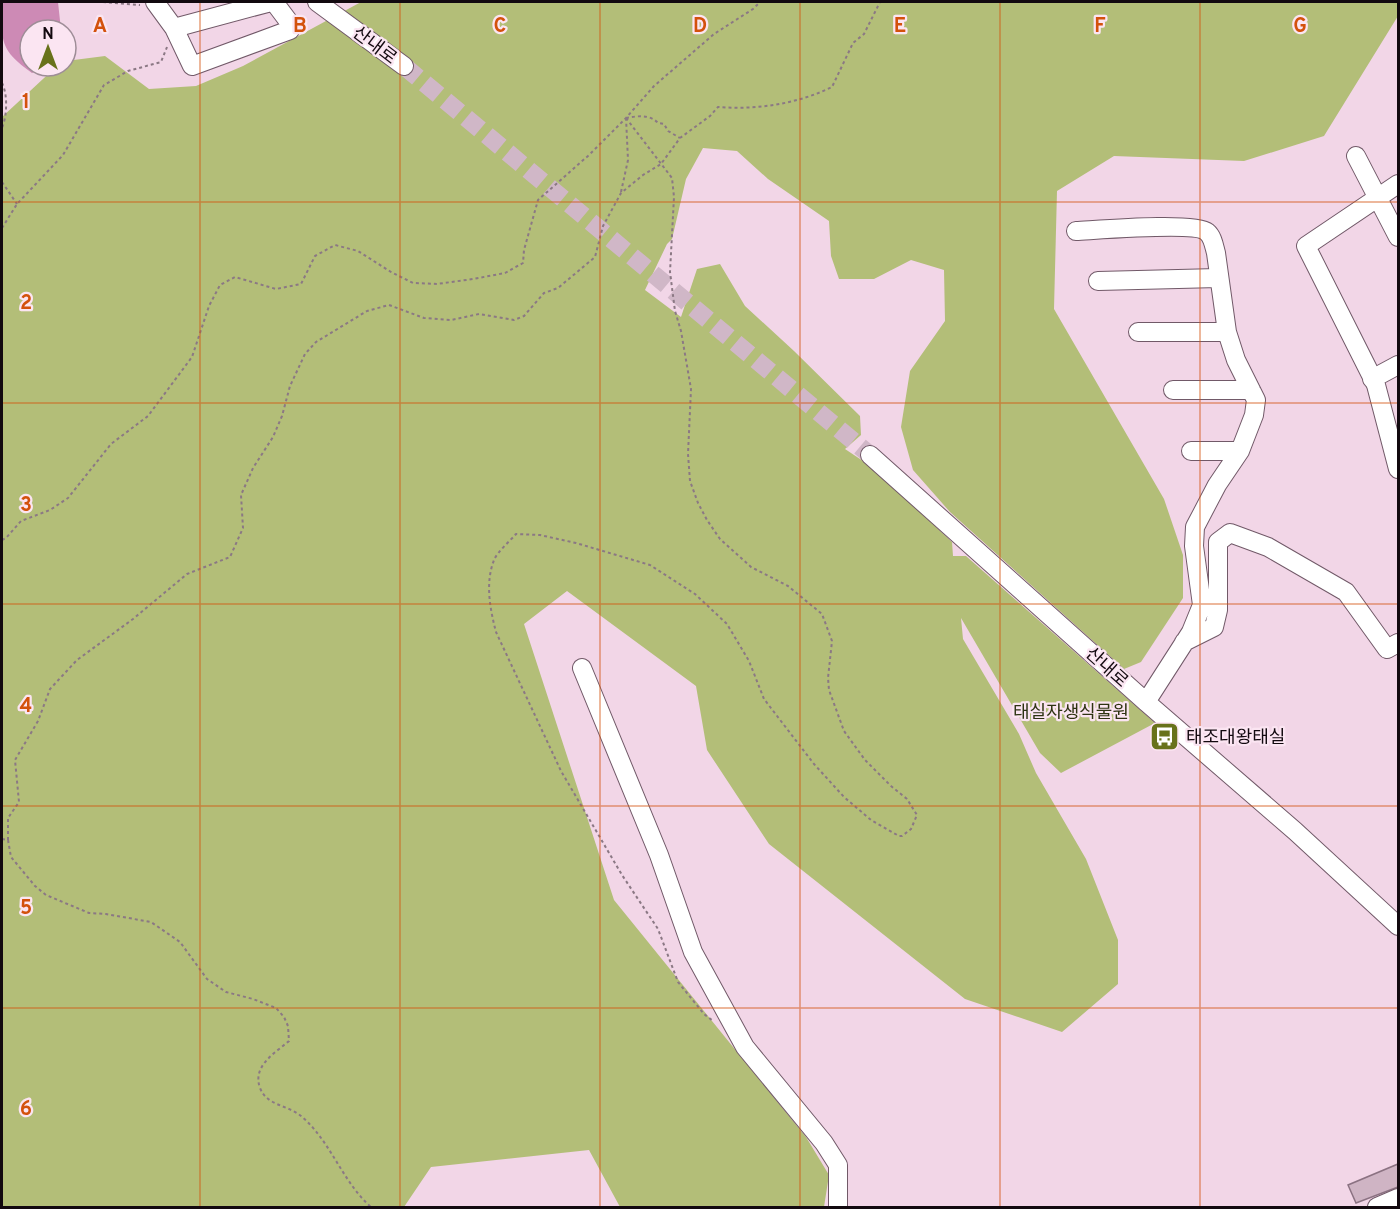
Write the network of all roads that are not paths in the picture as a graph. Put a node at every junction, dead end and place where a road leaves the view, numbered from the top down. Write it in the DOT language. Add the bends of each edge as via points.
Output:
graph roads {
  1 [pos="273,2"];
  2 [pos="317,2"];
  3 [pos="156,4"];
  4 [pos="174,28"];
  5 [pos="404,66"];
  6 [pos="1356,156"];
  7 [pos="1398,184"];
  8 [pos="1379,198"];
  9 [pos="1076,231"];
  10 [pos="1398,237"];
  11 [pos="1218,278"];
  12 [pos="1098,281"];
  13 [pos="1138,332"];
  14 [pos="1227,332"];
  15 [pos="1398,365"];
  16 [pos="1372,379"];
  17 [pos="1173,390"];
  18 [pos="1251,390"];
  19 [pos="1191,451"];
  20 [pos="1240,451"];
  21 [pos="870,456"];
  22 [pos="1398,469"];
  23 [pos="1184,642"];
  24 [pos="1398,643"];
  25 [pos="582,668"];
  26 [pos="1146,702"];
  27 [pos="1398,926"];
  28 [pos="1398,1198"];
  29 [pos="1377,1207"];
  30 [pos="838,1208"];
  1 -- 4 [label="street"];
  1 -- 4 [label="street" via="290,22 290,30 192,66"];
  2 -- 5 [label="street, 산내로"];
  3 -- 4 [label="street"];
  6 -- 8 [label="street"];
  7 -- 8 [label="street"];
  8 -- 10 [label="street"];
  8 -- 16 [label="street" via="1305,246"];
  9 -- 11 [label="street" via="1200,228 1208,232 1213,242"];
  11 -- 12 [label="street"];
  11 -- 14 [label="street"];
  13 -- 14 [label="street"];
  14 -- 18 [label="street"];
  15 -- 16 [label="street"];
  16 -- 22 [label="street"];
  17 -- 18 [label="street"];
  18 -- 20 [label="street" via="1256,400 1254,415"];
  19 -- 20 [label="street"];
  20 -- 23 [label="street" via="1195,527 1202,605"];
  21 -- 26 [label="street, 산내로"];
  23 -- 24 [label="street" via="1214,627 1218,610 1218,542 1230,533 1268,547 1346,592 1387,649"];
  23 -- 26 [label="street"];
  25 -- 30 [label="street" via="660,855 693,952 745,1047 824,1143 838,1166"];
  26 -- 27 [label="street, 산내로" via="1296,831"];
  28 -- 29 [label="street"];
}
